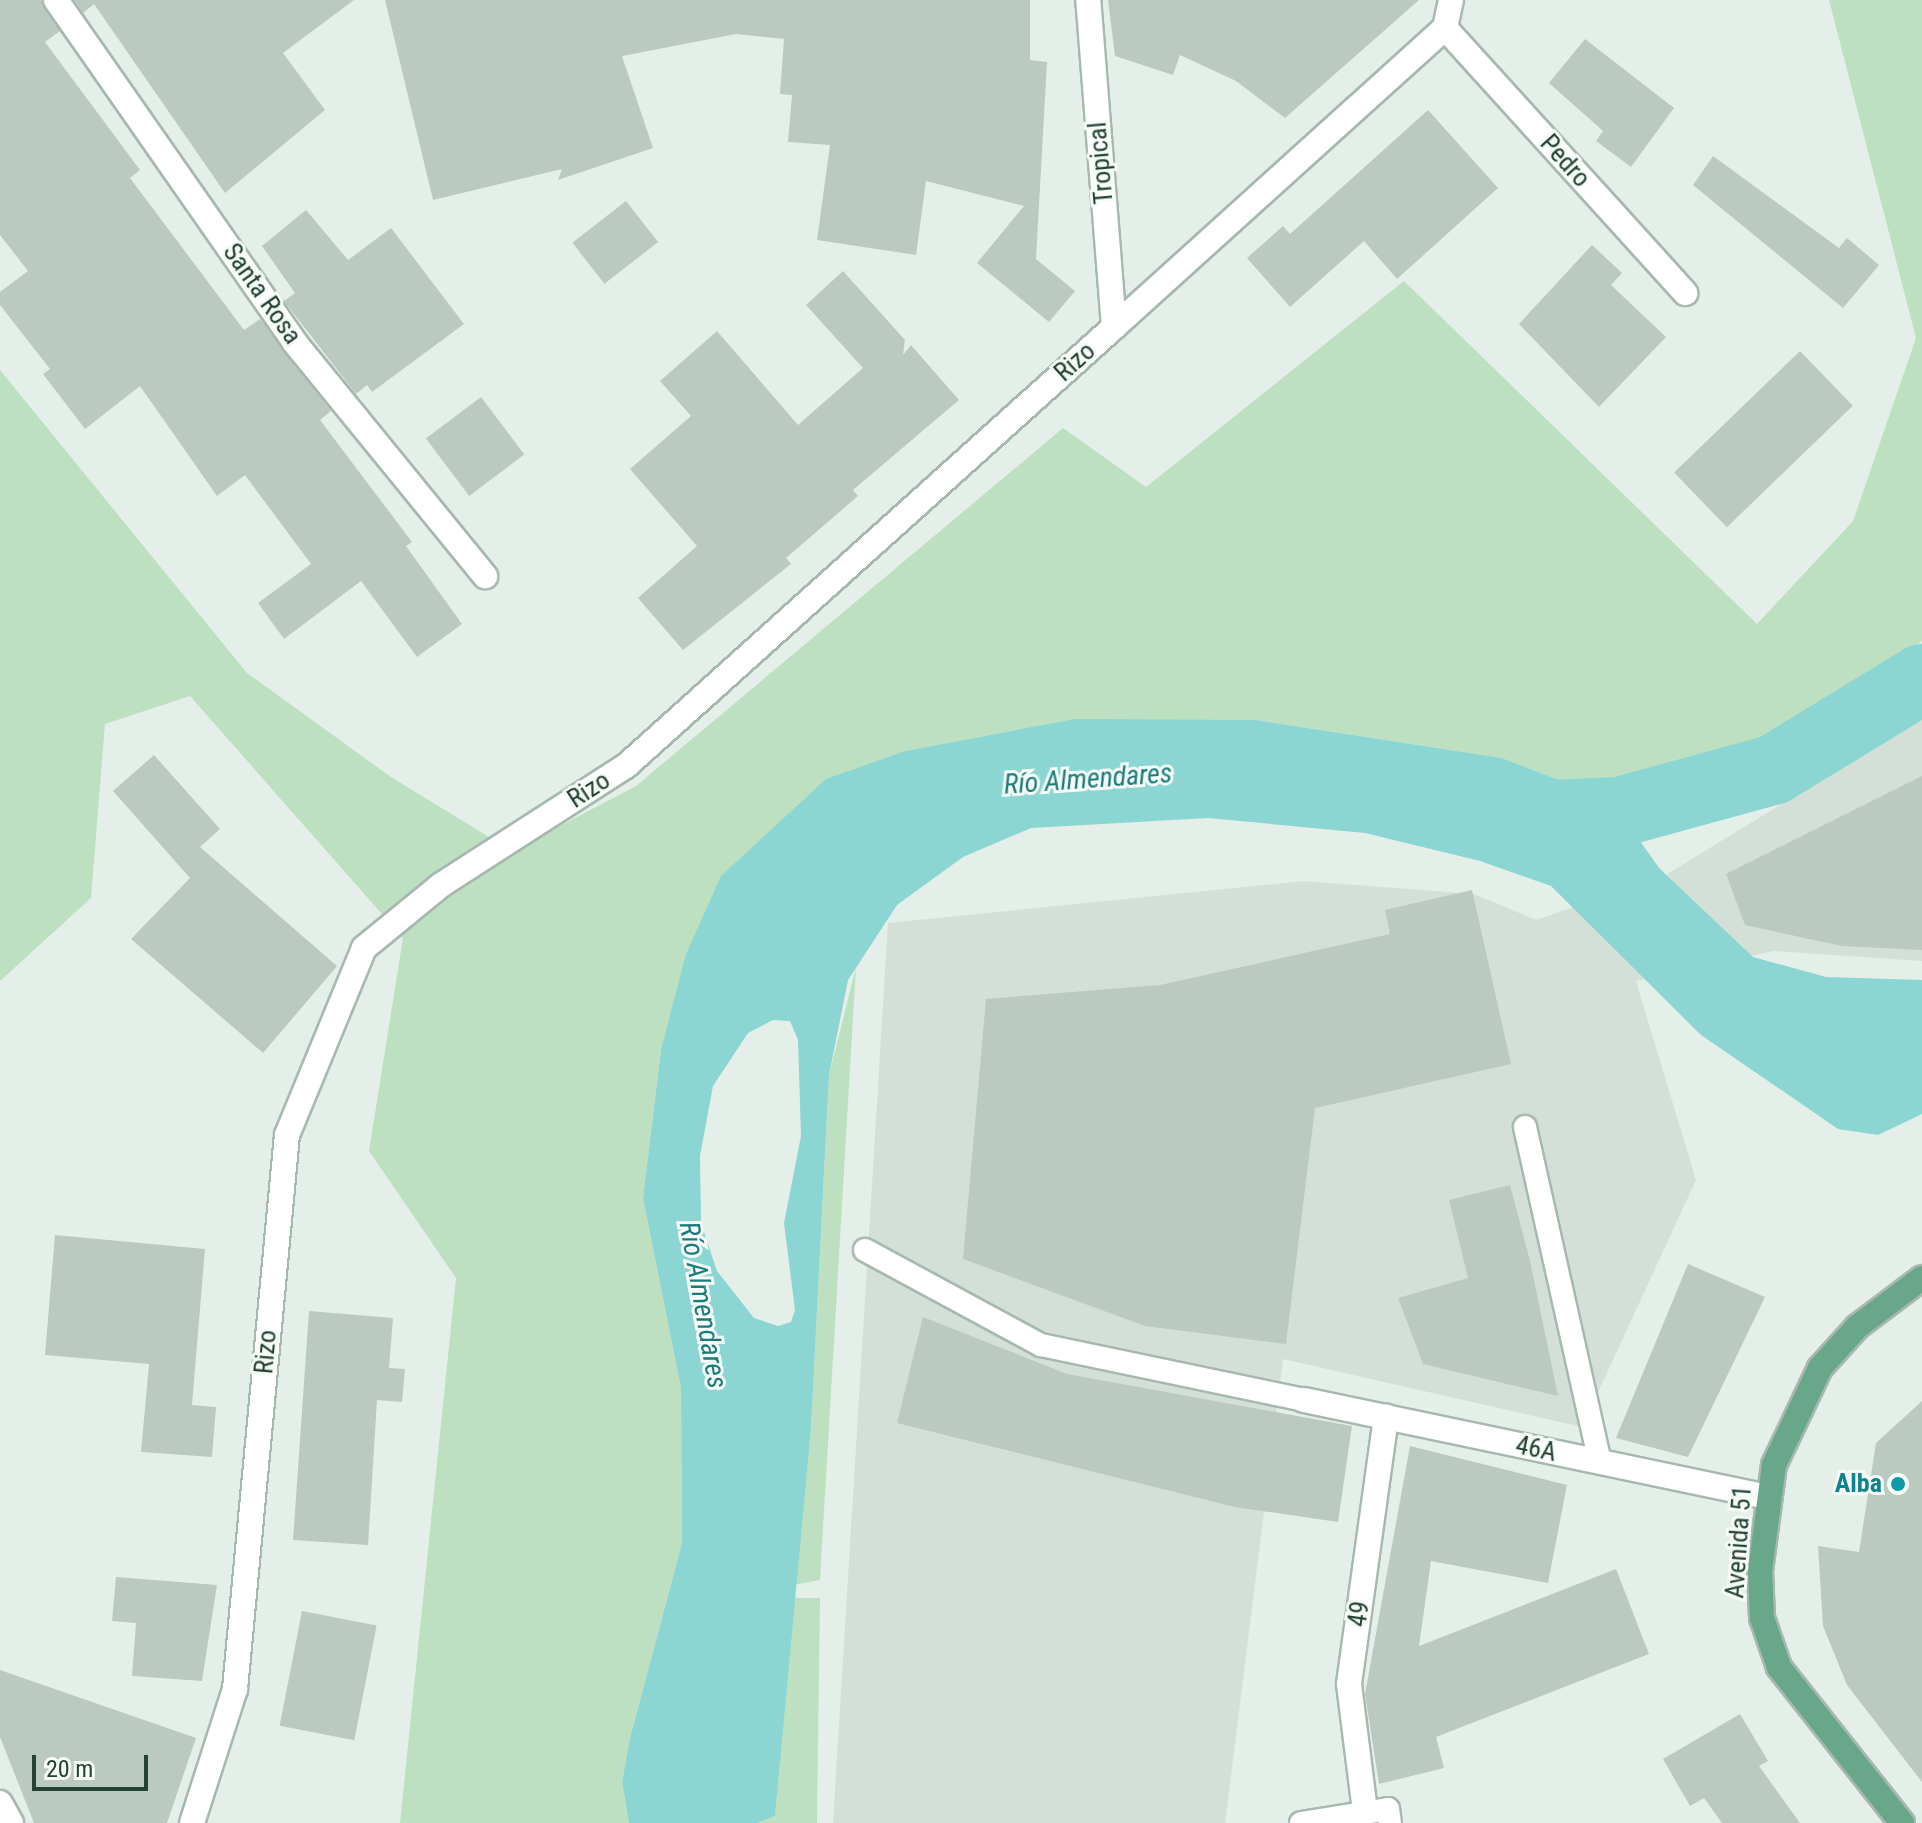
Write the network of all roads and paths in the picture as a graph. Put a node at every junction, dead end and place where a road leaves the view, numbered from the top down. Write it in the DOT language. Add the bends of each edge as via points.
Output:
graph roads {
  1 [pos="56,0"];
  2 [pos="1088,0"];
  3 [pos="1451,0"];
  4 [pos="1445,28"];
  5 [pos="1685,293"];
  6 [pos="1114,327"];
  7 [pos="485,576"];
  8 [pos="1525,1127"];
  9 [pos="865,1250"];
  10 [pos="1922,1278"];
  11 [pos="1304,1400"];
  12 [pos="1386,1417"];
  13 [pos="1600,1462"];
  14 [pos="1768,1497"];
  15 [pos="0,1803"];
  16 [pos="1365,1811"];
  17 [pos="11,1823"];
  18 [pos="192,1823"];
  19 [pos="1301,1823"];
  20 [pos="1390,1823"];
  21 [pos="1902,1823"];
  1 -- 7 [label="street, Santa Rosa" via="295,343"];
  2 -- 6 [label="street, Tropical"];
  3 -- 4 [label="street"];
  4 -- 5 [label="street, Pedro"];
  4 -- 6 [label="street, Rizo"];
  6 -- 18 [label="street, Rizo" via="626,766 441,885 364,948 287,1135 235,1689"];
  8 -- 13 [label="lane"];
  9 -- 11 [label="lane" via="1041,1345"];
  10 -- 14 [label="main road, Avenida 51" via="1857,1327 1820,1368 1774,1465"];
  11 -- 12 [label="street, 46A"];
  12 -- 13 [label="street, 46A"];
  12 -- 16 [label="street, 49" via="1349,1684"];
  13 -- 14 [label="street, 46A"];
  14 -- 21 [label="main road, Avenida 51" via="1762,1618 1779,1667"];
  15 -- 17 [label="street"];
  16 -- 19 [label="lane"];
  16 -- 20 [label="lane" via="1388,1809"];
}
